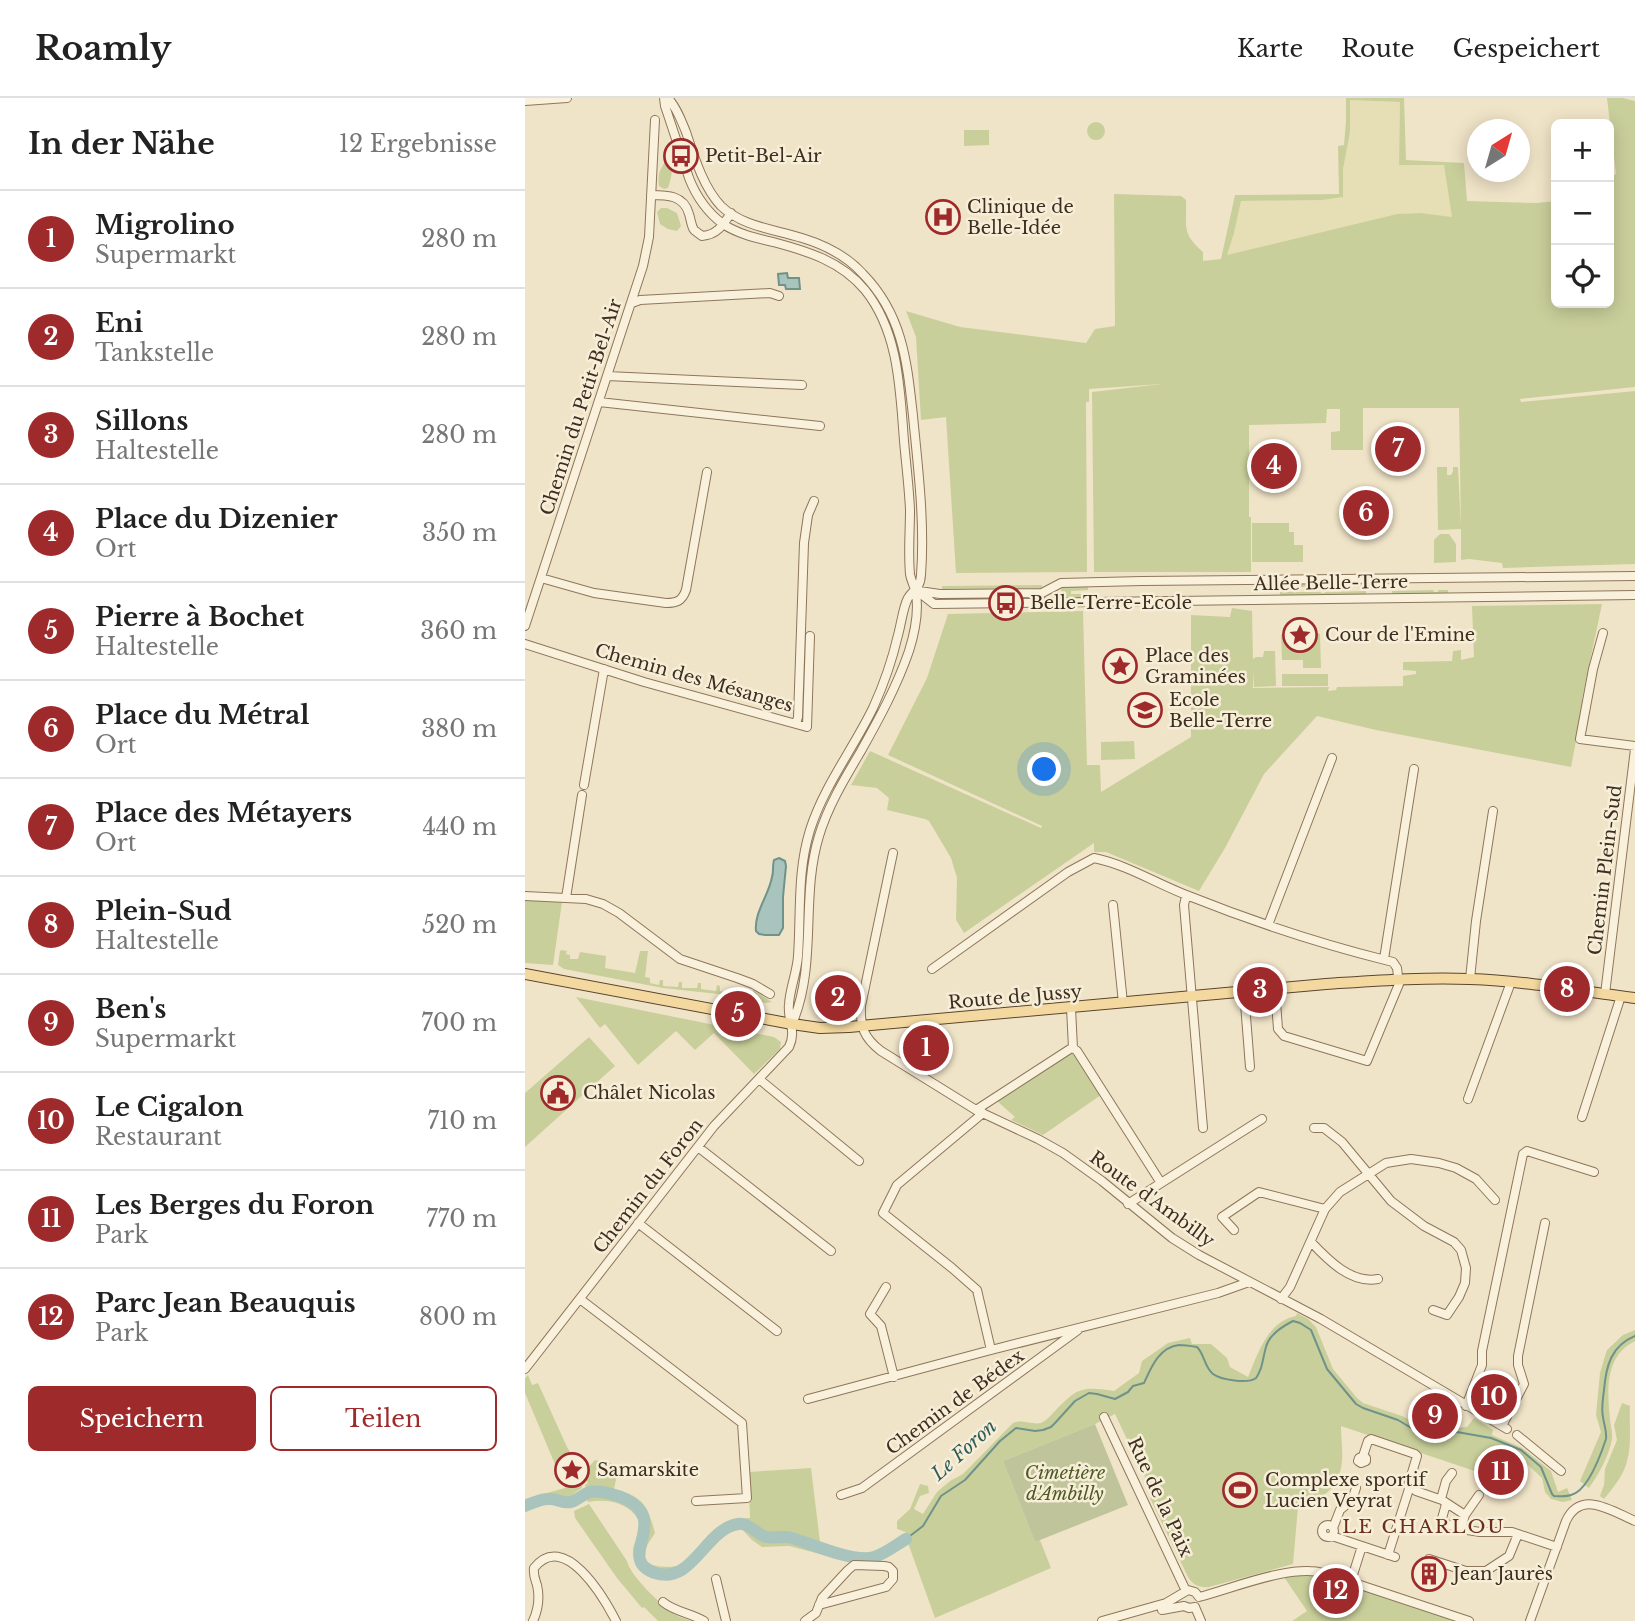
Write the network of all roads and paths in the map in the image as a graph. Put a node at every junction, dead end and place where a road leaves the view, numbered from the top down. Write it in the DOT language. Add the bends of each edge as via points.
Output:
graph roads {
  1 [pos="566,98"];
  2 [pos="666,98"];
  3 [pos="525,101"];
  4 [pos="655,120"];
  5 [pos="650,195"];
  6 [pos="731,214"];
  7 [pos="724,224"];
  8 [pos="779,296"];
  9 [pos="632,303"];
  10 [pos="607,376"];
  11 [pos="802,385"];
  12 [pos="599,402"];
  13 [pos="820,426"];
  14 [pos="707,472"];
  15 [pos="814,501"];
  16 [pos="1635,576"];
  17 [pos="541,578"];
  18 [pos="916,590"];
  19 [pos="1635,595"];
  20 [pos="525,626"];
  21 [pos="1603,633"];
  22 [pos="810,636"];
  23 [pos="525,644"];
  24 [pos="604,669"];
  25 [pos="796,724"];
  26 [pos="1635,748"];
  27 [pos="1332,758"];
  28 [pos="1415,769"];
  29 [pos="584,785"];
  30 [pos="582,795"];
  31 [pos="1493,811"];
  32 [pos="893,853"];
  33 [pos="525,895"];
  34 [pos="1187,895"];
  35 [pos="566,898"];
  36 [pos="1113,905"];
  37 [pos="1268,925"];
  38 [pos="1384,959"];
  39 [pos="932,969"];
  40 [pos="525,974"];
  41 [pos="1470,979"];
  42 [pos="1399,980"];
  43 [pos="1511,982"];
  44 [pos="1275,988"];
  45 [pos="1244,991"];
  46 [pos="770,994"];
  47 [pos="1605,994"];
  48 [pos="1192,996"];
  49 [pos="1621,996"];
  50 [pos="1635,998"];
  51 [pos="1123,1003"];
  52 [pos="1071,1008"];
  53 [pos="792,1024"];
  54 [pos="862,1026"];
  55 [pos="1073,1048"];
  56 [pos="1249,1066"];
  57 [pos="759,1079"];
  58 [pos="1468,1099"];
  59 [pos="980,1112"];
  60 [pos="1582,1117"];
  61 [pos="1262,1119"];
  62 [pos="1203,1128"];
  63 [pos="1314,1128"];
  64 [pos="698,1147"];
  65 [pos="859,1161"];
  66 [pos="1594,1172"];
  67 [pos="1369,1174"];
  68 [pos="1161,1183"];
  69 [pos="1495,1200"];
  70 [pos="1128,1204"];
  71 [pos="1325,1209"];
  72 [pos="638,1223"];
  73 [pos="1545,1223"];
  74 [pos="1234,1230"];
  75 [pos="1311,1242"];
  76 [pos="831,1251"];
  77 [pos="1378,1279"];
  78 [pos="1249,1282"];
  79 [pos="886,1287"];
  80 [pos="580,1299"];
  81 [pos="1282,1299"];
  82 [pos="1433,1310"];
  83 [pos="1084,1326"];
  84 [pos="777,1331"];
  85 [pos="991,1350"];
  86 [pos="525,1369"];
  87 [pos="894,1377"];
  88 [pos="808,1398"];
  89 [pos="1466,1406"];
  90 [pos="1104,1417"];
  91 [pos="1517,1436"];
  92 [pos="1363,1456"];
  93 [pos="1561,1471"];
  94 [pos="1452,1473"];
  95 [pos="1356,1488"];
  96 [pos="1416,1491"];
  97 [pos="841,1495"];
  98 [pos="1479,1495"];
  99 [pos="696,1501"];
  100 [pos="1443,1501"];
  101 [pos="1465,1515"];
  102 [pos="1635,1521"];
  103 [pos="1461,1529"];
  104 [pos="1518,1534"];
  105 [pos="1362,1546"];
  106 [pos="1557,1547"];
  107 [pos="1429,1559"];
  108 [pos="716,1579"];
  109 [pos="1351,1581"];
  110 [pos="1185,1593"];
  111 [pos="1199,1597"];
  112 [pos="663,1602"];
  113 [pos="819,1605"];
  114 [pos="1184,1606"];
  115 [pos="1195,1607"];
  116 [pos="533,1621"];
  117 [pos="616,1621"];
  118 [pos="703,1621"];
  119 [pos="726,1621"];
  120 [pos="805,1621"];
  121 [pos="1102,1621"];
  122 [pos="1122,1621"];
  123 [pos="1202,1621"];
  124 [pos="1469,1621"];
  125 [pos="1530,1621"];
  1 -- 3 [label="street"];
  2 -- 6 [label="street" via="681,118 707,186"];
  2 -- 7 [label="street" via="694,189"];
  4 -- 5 [label="street, Chemin du Petit-Bel-Air"];
  5 -- 7 [label="street" via="680,199 694,230 702,236 714,234"];
  5 -- 9 [label="street, Chemin du Petit-Bel-Air" via="649,237"];
  6 -- 7 [label="street"];
  6 -- 18 [label="street" via="834,251 861,271 885,300 899,330 905,361 920,488 921,579"];
  7 -- 18 [label="street" via="831,262 865,290 884,320 901,403 910,573"];
  8 -- 9 [label="street"];
  9 -- 10 [label="street, Chemin du Petit-Bel-Air"];
  10 -- 11 [label="street"];
  10 -- 12 [label="street, Chemin du Petit-Bel-Air"];
  12 -- 13 [label="street"];
  12 -- 17 [label="street, Chemin du Petit-Bel-Air"];
  14 -- 17 [label="street" via="686,590 679,601 594,593"];
  15 -- 25 [label="street" via="804,543"];
  16 -- 18 [label="street, Allée Belle-Terre" via="1061,583 1042,593"];
  17 -- 20 [label="street, Chemin du Petit-Bel-Air"];
  18 -- 19 [label="street, Allée Belle-Terre" via="934,604"];
  18 -- 53 [label="street, Chemin du Foron" via="918,614 902,670 819,837 811,873 805,979"];
  18 -- 53 [label="street" via="908,598 878,696 810,831 800,877 798,960 788,1008"];
  21 -- 26 [label="street, Chemin Plein-Sud" via="1580,739"];
  22 -- 25 [label="street, Chemin des Mésanges" via="807,727"];
  23 -- 24 [label="street, Chemin des Mésanges"];
  24 -- 25 [label="street, Chemin des Mésanges"];
  24 -- 29 [label="street"];
  26 -- 47 [label="street, Chemin Plein-Sud"];
  27 -- 37 [label="street"];
  28 -- 38 [label="street"];
  30 -- 35 [label="street"];
  31 -- 41 [label="street"];
  32 -- 54 [label="street" via="861,1006"];
  33 -- 35 [label="street"];
  34 -- 37 [label="street"];
  34 -- 39 [label="street" via="1094,858"];
  34 -- 48 [label="street" via="1183,902"];
  35 -- 46 [label="street" via="603,904 680,959"];
  36 -- 51 [label="street"];
  37 -- 38 [label="street"];
  38 -- 42 [label="street" via="1396,965"];
  40 -- 53 [label="main road, Route de Jussy"];
  41 -- 42 [label="main road, Route de Jussy"];
  41 -- 43 [label="main road, Route de Jussy"];
  42 -- 44 [label="main road, Route de Jussy"];
  42 -- 44 [label="street" via="1367,1061 1284,1035 1278,1029"];
  43 -- 47 [label="main road, Route de Jussy"];
  43 -- 58 [label="street"];
  44 -- 45 [label="main road, Route de Jussy"];
  45 -- 48 [label="main road, Route de Jussy"];
  45 -- 56 [label="street"];
  47 -- 49 [label="main road, Route de Jussy"];
  48 -- 51 [label="main road, Route de Jussy"];
  48 -- 62 [label="street"];
  49 -- 50 [label="main road, Route de Jussy"];
  49 -- 60 [label="street"];
  51 -- 52 [label="main road, Route de Jussy"];
  52 -- 54 [label="main road, Route de Jussy"];
  52 -- 55 [label="street"];
  53 -- 54 [label="main road, Route de Jussy"];
  53 -- 57 [label="street, Chemin du Foron" via="789,1047"];
  54 -- 59 [label="street, Route d'Ambilly" via="868,1040 881,1051"];
  55 -- 59 [label="street"];
  55 -- 68 [label="street"];
  57 -- 64 [label="street, Chemin du Foron"];
  57 -- 65 [label="street"];
  59 -- 70 [label="street, Route d'Ambilly" via="1063,1153"];
  59 -- 85 [label="street, Chemin de Bédex" via="897,1185 883,1213 977,1290"];
  61 -- 68 [label="street"];
  63 -- 67 [label="street" via="1324,1128 1342,1142"];
  64 -- 72 [label="street, Chemin du Foron"];
  64 -- 76 [label="street"];
  66 -- 89 [label="street" via="1527,1151 1523,1154 1482,1365"];
  67 -- 69 [label="street" via="1404,1159 1439,1163 1473,1177"];
  67 -- 71 [label="street" via="1340,1192"];
  67 -- 82 [label="street" via="1391,1201 1454,1242 1464,1256 1466,1275 1455,1303 1447,1315"];
  68 -- 70 [label="street"];
  70 -- 78 [label="street, Route d'Ambilly" via="1187,1248"];
  71 -- 74 [label="street" via="1259,1192 1222,1217"];
  71 -- 75 [label="street"];
  72 -- 80 [label="street, Chemin du Foron"];
  72 -- 84 [label="street"];
  73 -- 89 [label="street, Route d'Ambilly" via="1518,1356 1524,1384 1505,1427"];
  75 -- 77 [label="street" via="1344,1271 1366,1280"];
  75 -- 81 [label="street"];
  78 -- 81 [label="street, Route d'Ambilly"];
  78 -- 83 [label="street, Chemin de Bédex"];
  79 -- 87 [label="street" via="870,1314 881,1326"];
  80 -- 86 [label="street, Chemin du Foron"];
  80 -- 99 [label="street" via="742,1423 747,1498"];
  81 -- 89 [label="street, Route d'Ambilly"];
  83 -- 85 [label="street, Chemin de Bédex"];
  83 -- 97 [label="street, Chemin de Bédex" via="862,1488"];
  85 -- 87 [label="street, Chemin de Bédex"];
  87 -- 88 [label="street, Chemin de Bédex"];
  90 -- 110 [label="street, Rue de la Paix"];
  91 -- 93 [label="street"];
  92 -- 105 [label="street" via="1371,1439 1417,1456 1392,1556"];
  94 -- 100 [label="street" via="1445,1483"];
  95 -- 105 [label="street" via="1351,1502 1340,1510 1333,1532"];
  96 -- 100 [label="street"];
  98 -- 101 [label="street"];
  100 -- 101 [label="street"];
  100 -- 103 [label="street" via="1441,1522"];
  101 -- 103 [label="street"];
  102 -- 106 [label="street" via="1587,1504 1568,1516"];
  103 -- 104 [label="street"];
  104 -- 106 [label="street"];
  104 -- 107 [label="street" via="1509,1556 1485,1571 1466,1571"];
  105 -- 109 [label="street"];
  106 -- 125 [label="street"];
  108 -- 119 [label="street"];
  109 -- 111 [label="street" via="1302,1570"];
  109 -- 124 [label="street"];
  110 -- 111 [label="street" via="1194,1591"];
  110 -- 114 [label="street"];
  110 -- 121 [label="street"];
  111 -- 115 [label="street"];
  112 -- 118 [label="street"];
  113 -- 113 [label="street" via="854,1565 884,1566 893,1571 886,1587"];
  113 -- 120 [label="street"];
  114 -- 115 [label="street"];
  114 -- 122 [label="street"];
  115 -- 123 [label="street"];
  116 -- 117 [label="street" via="538,1601 534,1568 554,1555 566,1558 581,1571"];
}
